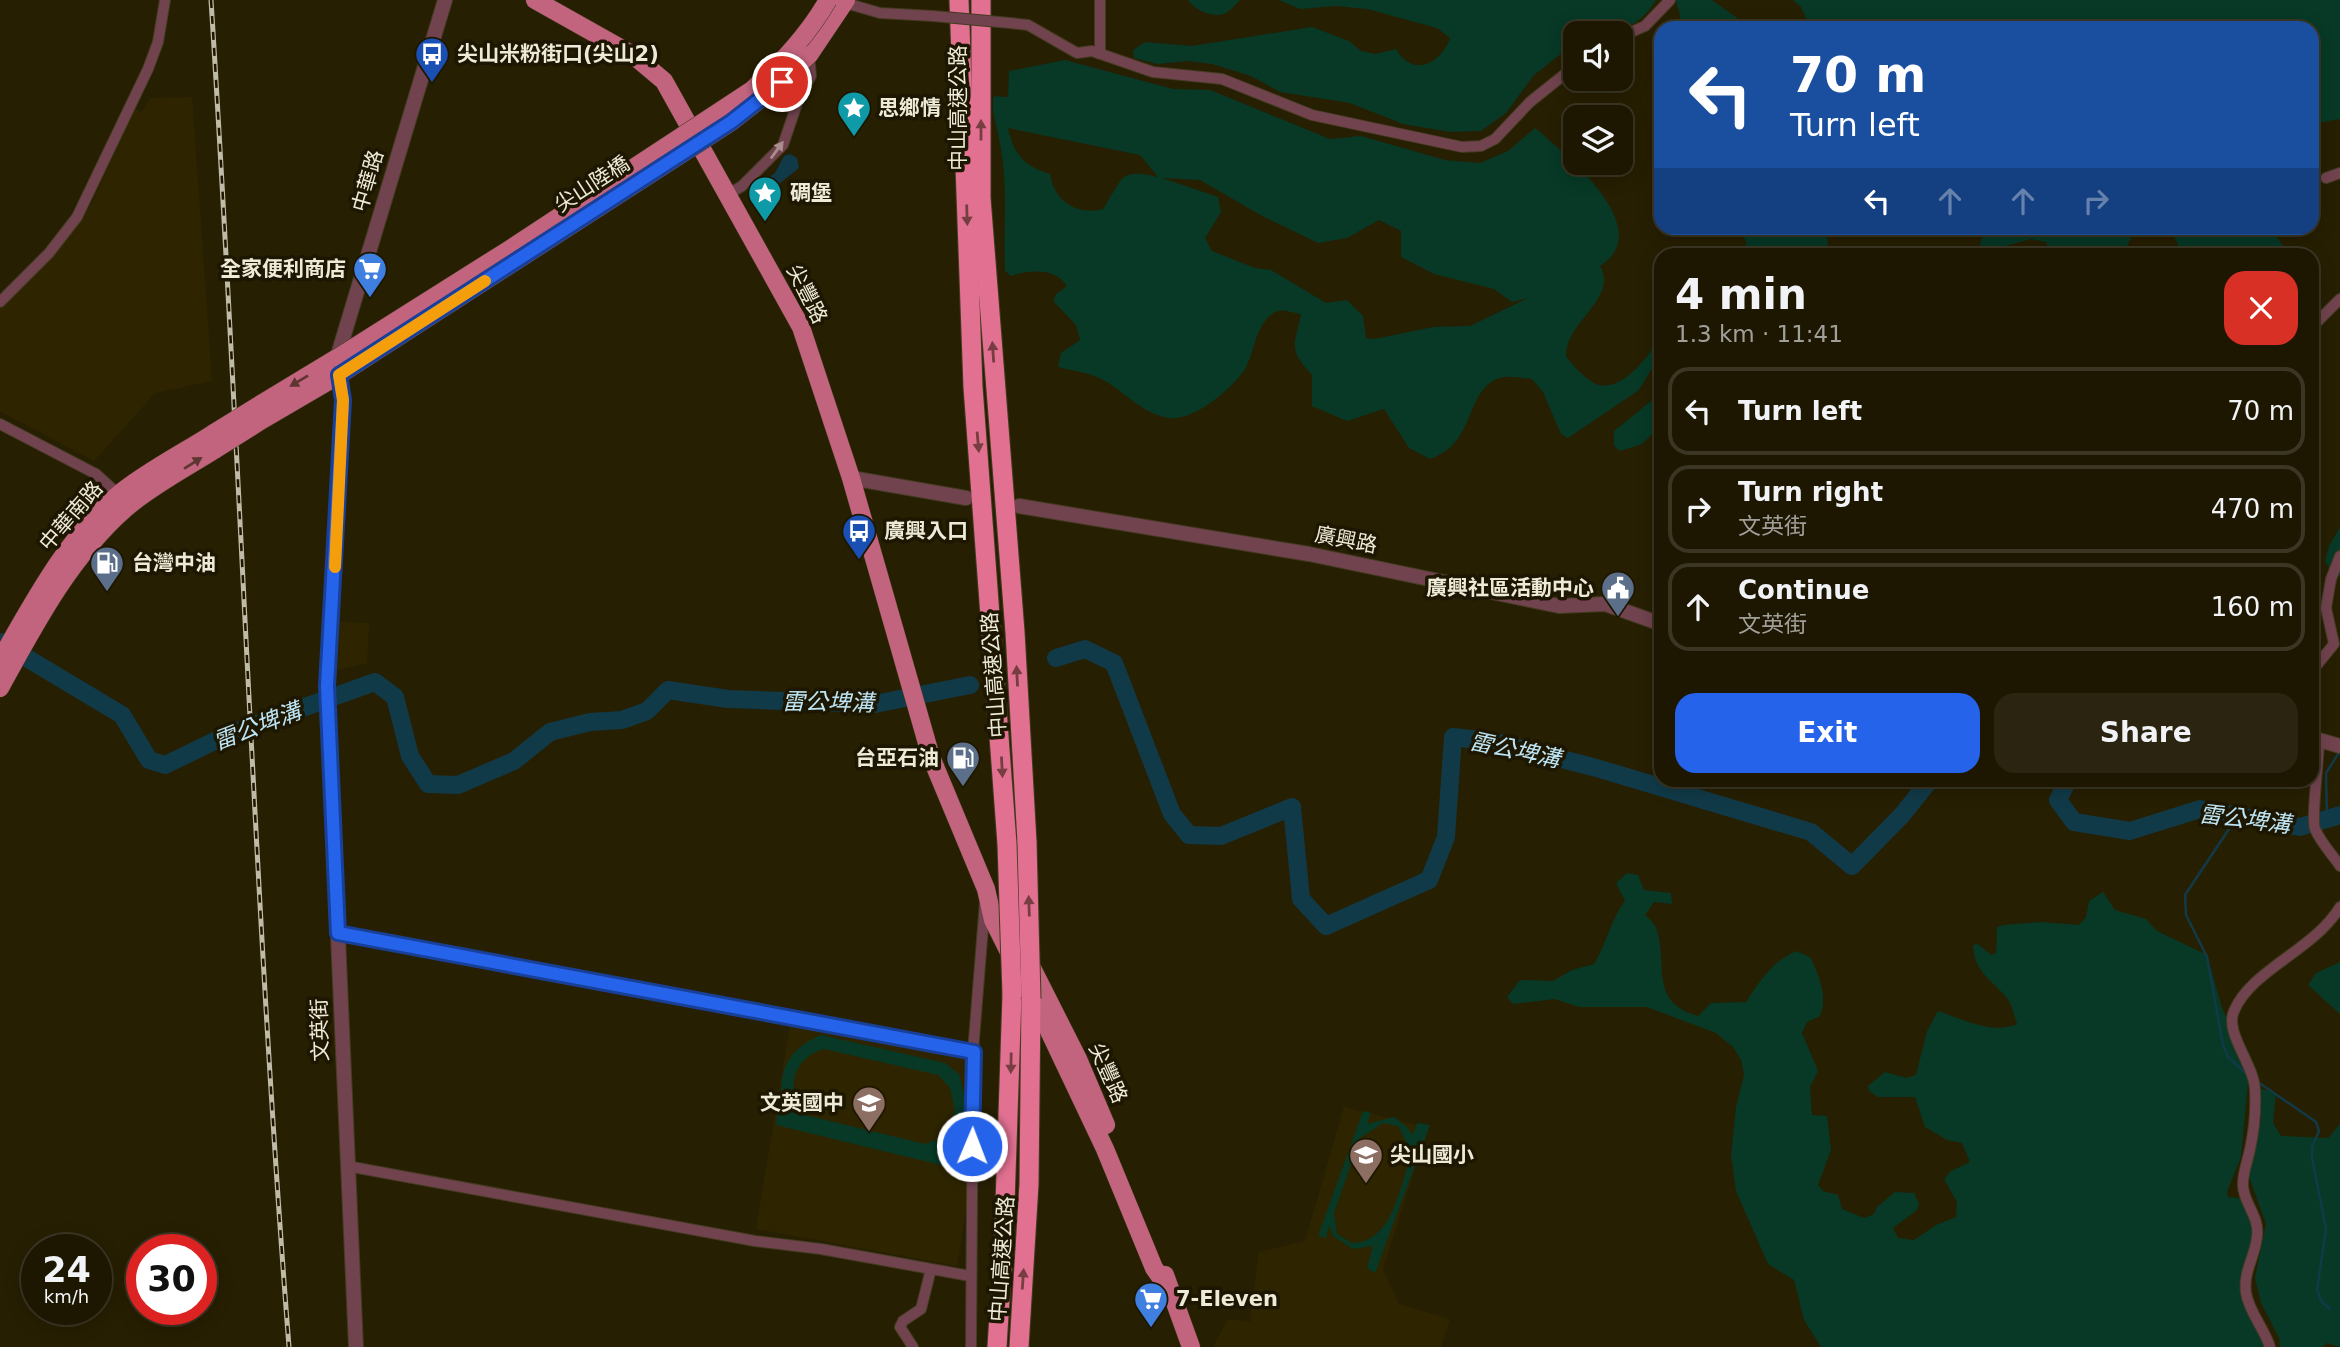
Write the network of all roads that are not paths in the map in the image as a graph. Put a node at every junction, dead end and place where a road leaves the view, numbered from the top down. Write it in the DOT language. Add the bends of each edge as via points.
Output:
graph roads {
  1 [pos="165,0"];
  2 [pos="445,0"];
  3 [pos="535,0"];
  4 [pos="959,0"];
  5 [pos="981,0"];
  6 [pos="1100,0"];
  7 [pos="1670,0"];
  8 [pos="839,1"];
  9 [pos="1633,31"];
  10 [pos="1100,54"];
  11 [pos="809,55"];
  12 [pos="1563,76"];
  13 [pos="2340,173"];
  14 [pos="2326,178"];
  15 [pos="727,195"];
  16 [pos="2340,299"];
  17 [pos="0,302"];
  18 [pos="2319,320"];
  19 [pos="338,367"];
  20 [pos="0,424"];
  21 [pos="851,478"];
  22 [pos="966,498"];
  23 [pos="123,501"];
  24 [pos="1019,506"];
  25 [pos="2340,556"];
  26 [pos="1654,622"];
  27 [pos="5,661"];
  28 [pos="2319,662"];
  29 [pos="0,688"];
  30 [pos="2319,741"];
  31 [pos="2339,745"];
  32 [pos="2317,787"];
  33 [pos="2340,866"];
  34 [pos="986,889"];
  35 [pos="2340,908"];
  36 [pos="338,933"];
  37 [pos="1022,997"];
  38 [pos="974,1052"];
  39 [pos="347,1166"];
  40 [pos="931,1269"];
  41 [pos="970,1276"];
  42 [pos="356,1347"];
  43 [pos="913,1347"];
  44 [pos="971,1347"];
  45 [pos="997,1347"];
  46 [pos="1018,1347"];
  47 [pos="1191,1347"];
  48 [pos="2270,1347"];
  1 -- 17 [label="street" via="148,69 77,217"];
  2 -- 19 [label="street, 中華路"];
  3 -- 15 [label="main road, 尖豐路" via="648,65 664,81"];
  4 -- 37 [label="highway, 中山高速公路, one-way, bridge" via="973,387"];
  37 -- 5 [label="highway, 中山高速公路, one-way, bridge" via="1027,842 981,198"];
  6 -- 10 [label="street"];
  7 -- 9 [label="street" via="1645,26"];
  8 -- 10 [label="street, bridge" via="880,13 1028,25 1077,53"];
  8 -- 11 [label="main road, 尖山陸橋"];
  8 -- 19 [label="main road, 尖山陸橋, bridge" via="752,90"];
  10 -- 12 [label="street" via="1153,72 1222,79 1312,116 1462,147 1481,146 1495,139"];
  15 -- 11 [label="street, one-way" via="783,145 811,76"];
  11 -- 19 [label="main road, 尖山陸橋, bridge" via="731,122"];
  13 -- 14 [label="street"];
  15 -- 21 [label="main road, 尖豐路" via="801,327"];
  16 -- 18 [label="street"];
  19 -- 23 [label="main road, 中華南路, bridge"];
  19 -- 36 [label="street, 文英街" via="343,400 327,686"];
  20 -- 23 [label="street" via="96,474"];
  21 -- 22 [label="street"];
  21 -- 34 [label="main road, 尖豐路" via="921,722 954,819"];
  23 -- 27 [label="main road, 中華南路" via="104,529 69,561"];
  24 -- 26 [label="street, 廣興路" via="1313,555 1559,606 1605,604"];
  25 -- 28 [label="street" via="2326,608 2334,644"];
  27 -- 29 [label="main road"];
  30 -- 31 [label="street"];
  32 -- 33 [label="street" via="2313,822"];
  34 -- 38 [label="street"];
  34 -- 47 [label="main road, 尖豐路" via="993,920 1105,1149"];
  35 -- 48 [label="street" via="2310,942 2265,974 2241,999 2231,1021 2254,1082 2252,1137 2243,1185 2258,1225 2245,1279 2246,1296"];
  36 -- 38 [label="street"];
  36 -- 39 [label="street, 文英街"];
  37 -- 45 [label="highway, 中山高速公路, one-way"];
  46 -- 37 [label="highway, 中山高速公路, one-way" via="1030,1184"];
  38 -- 41 [label="street"];
  39 -- 40 [label="street"];
  39 -- 42 [label="street, 文英街"];
  40 -- 41 [label="street"];
  40 -- 43 [label="street" via="925,1301 900,1327"];
  41 -- 44 [label="street"];
}
